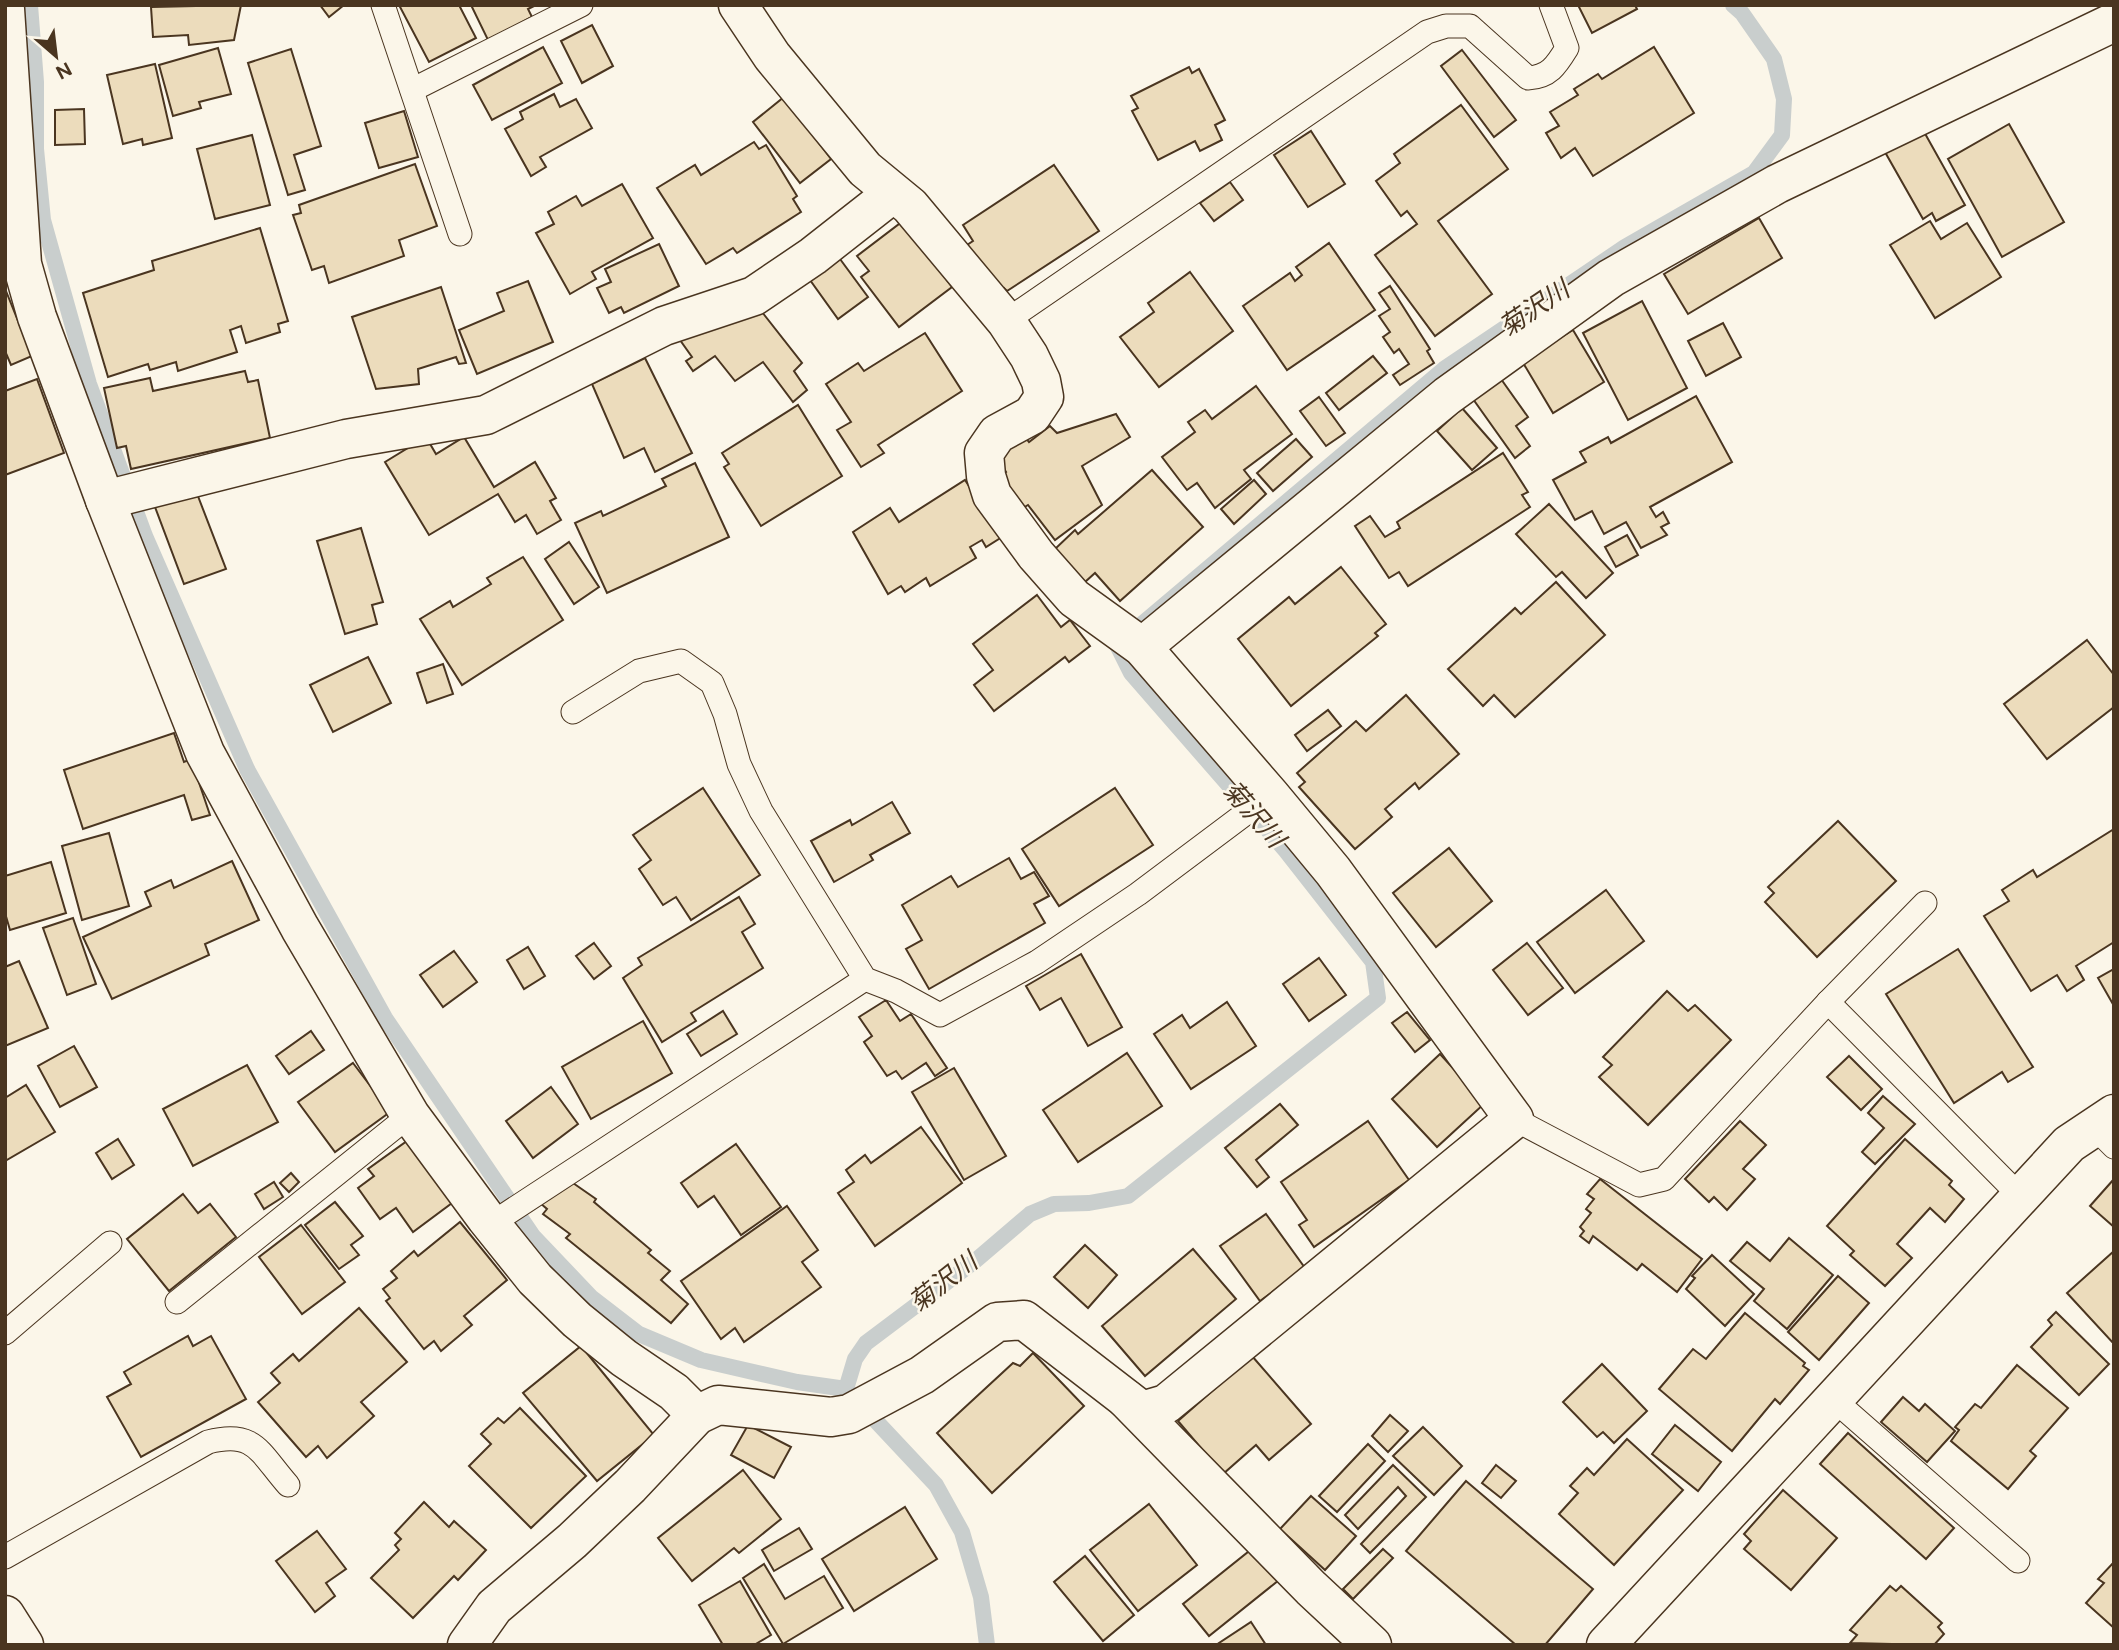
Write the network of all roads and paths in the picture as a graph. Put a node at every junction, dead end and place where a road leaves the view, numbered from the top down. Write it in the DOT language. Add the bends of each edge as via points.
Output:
graph roads {
  1 [pos="383,5"];
  2 [pos="582,5"];
  3 [pos="738,5"];
  4 [pos="1551,5"];
  5 [pos="5,9"];
  6 [pos="2114,22"];
  7 [pos="412,90"];
  8 [pos="892,194"];
  9 [pos="460,234"];
  10 [pos="1006,321"];
  11 [pos="105,500"];
  12 [pos="1142,647"];
  13 [pos="573,712"];
  14 [pos="1270,795"];
  15 [pos="1925,903"];
  16 [pos="865,979"];
  17 [pos="1828,1002"];
  18 [pos="410,1115"];
  19 [pos="1514,1119"];
  20 [pos="2107,1129"];
  21 [pos="2021,1197"];
  22 [pos="491,1224"];
  23 [pos="110,1243"];
  24 [pos="177,1302"];
  25 [pos="5,1334"];
  26 [pos="1126,1399"];
  27 [pos="1833,1399"];
  28 [pos="697,1415"];
  29 [pos="288,1485"];
  30 [pos="5,1557"];
  31 [pos="2018,1561"];
  32 [pos="5,1615"];
  33 [pos="24,1645"];
  34 [pos="467,1645"];
  35 [pos="1372,1645"];
  36 [pos="1606,1645"];
  1 -- 7 [label="lane"];
  2 -- 7 [label="lane"];
  3 -- 8 [label="street" via="772,56 865,169"];
  4 -- 10 [label="lane" via="1567,48 1542,77 1528,78 1470,26 1427,32"];
  5 -- 11 [label="street" via="22,264"];
  6 -- 12 [label="street" via="1777,184 1611,278 1447,396"];
  7 -- 9 [label="lane"];
  8 -- 10 [label="street" via="910,206"];
  8 -- 11 [label="street" via="754,296 664,326 486,415 346,439"];
  10 -- 12 [label="street" via="1035,368 1044,397 1032,415 997,434 984,453 992,495 1074,598"];
  11 -- 18 [label="street" via="205,753 300,928"];
  12 -- 14 [label="street"];
  13 -- 16 [label="lane" via="639,671 681,661 712,683 739,764 761,811"];
  14 -- 16 [label="lane" via="1138,894 957,1008 940,1015"];
  14 -- 19 [label="street" via="1333,871"];
  15 -- 17 [label="lane"];
  16 -- 22 [label="lane"];
  17 -- 19 [label="lane" via="1664,1179 1654,1183 1639,1185 1617,1175"];
  17 -- 21 [label="lane"];
  18 -- 22 [label="street"];
  18 -- 24 [label="lane"];
  19 -- 26 [label="street" via="1166,1404 1142,1411"];
  20 -- 21 [label="street" via="2069,1144"];
  21 -- 27 [label="street"];
  22 -- 28 [label="street" via="535,1279 577,1320 674,1392"];
  23 -- 25 [label="lane"];
  26 -- 28 [label="street" via="1024,1320 997,1322 922,1375 849,1414 831,1417 718,1405"];
  26 -- 35 [label="street"];
  27 -- 31 [label="lane"];
  27 -- 36 [label="street"];
  28 -- 34 [label="street" via="572,1541 494,1607"];
  29 -- 30 [label="lane" via="250,1441 232,1436 208,1442"];
  32 -- 33 [label="street"];
}
